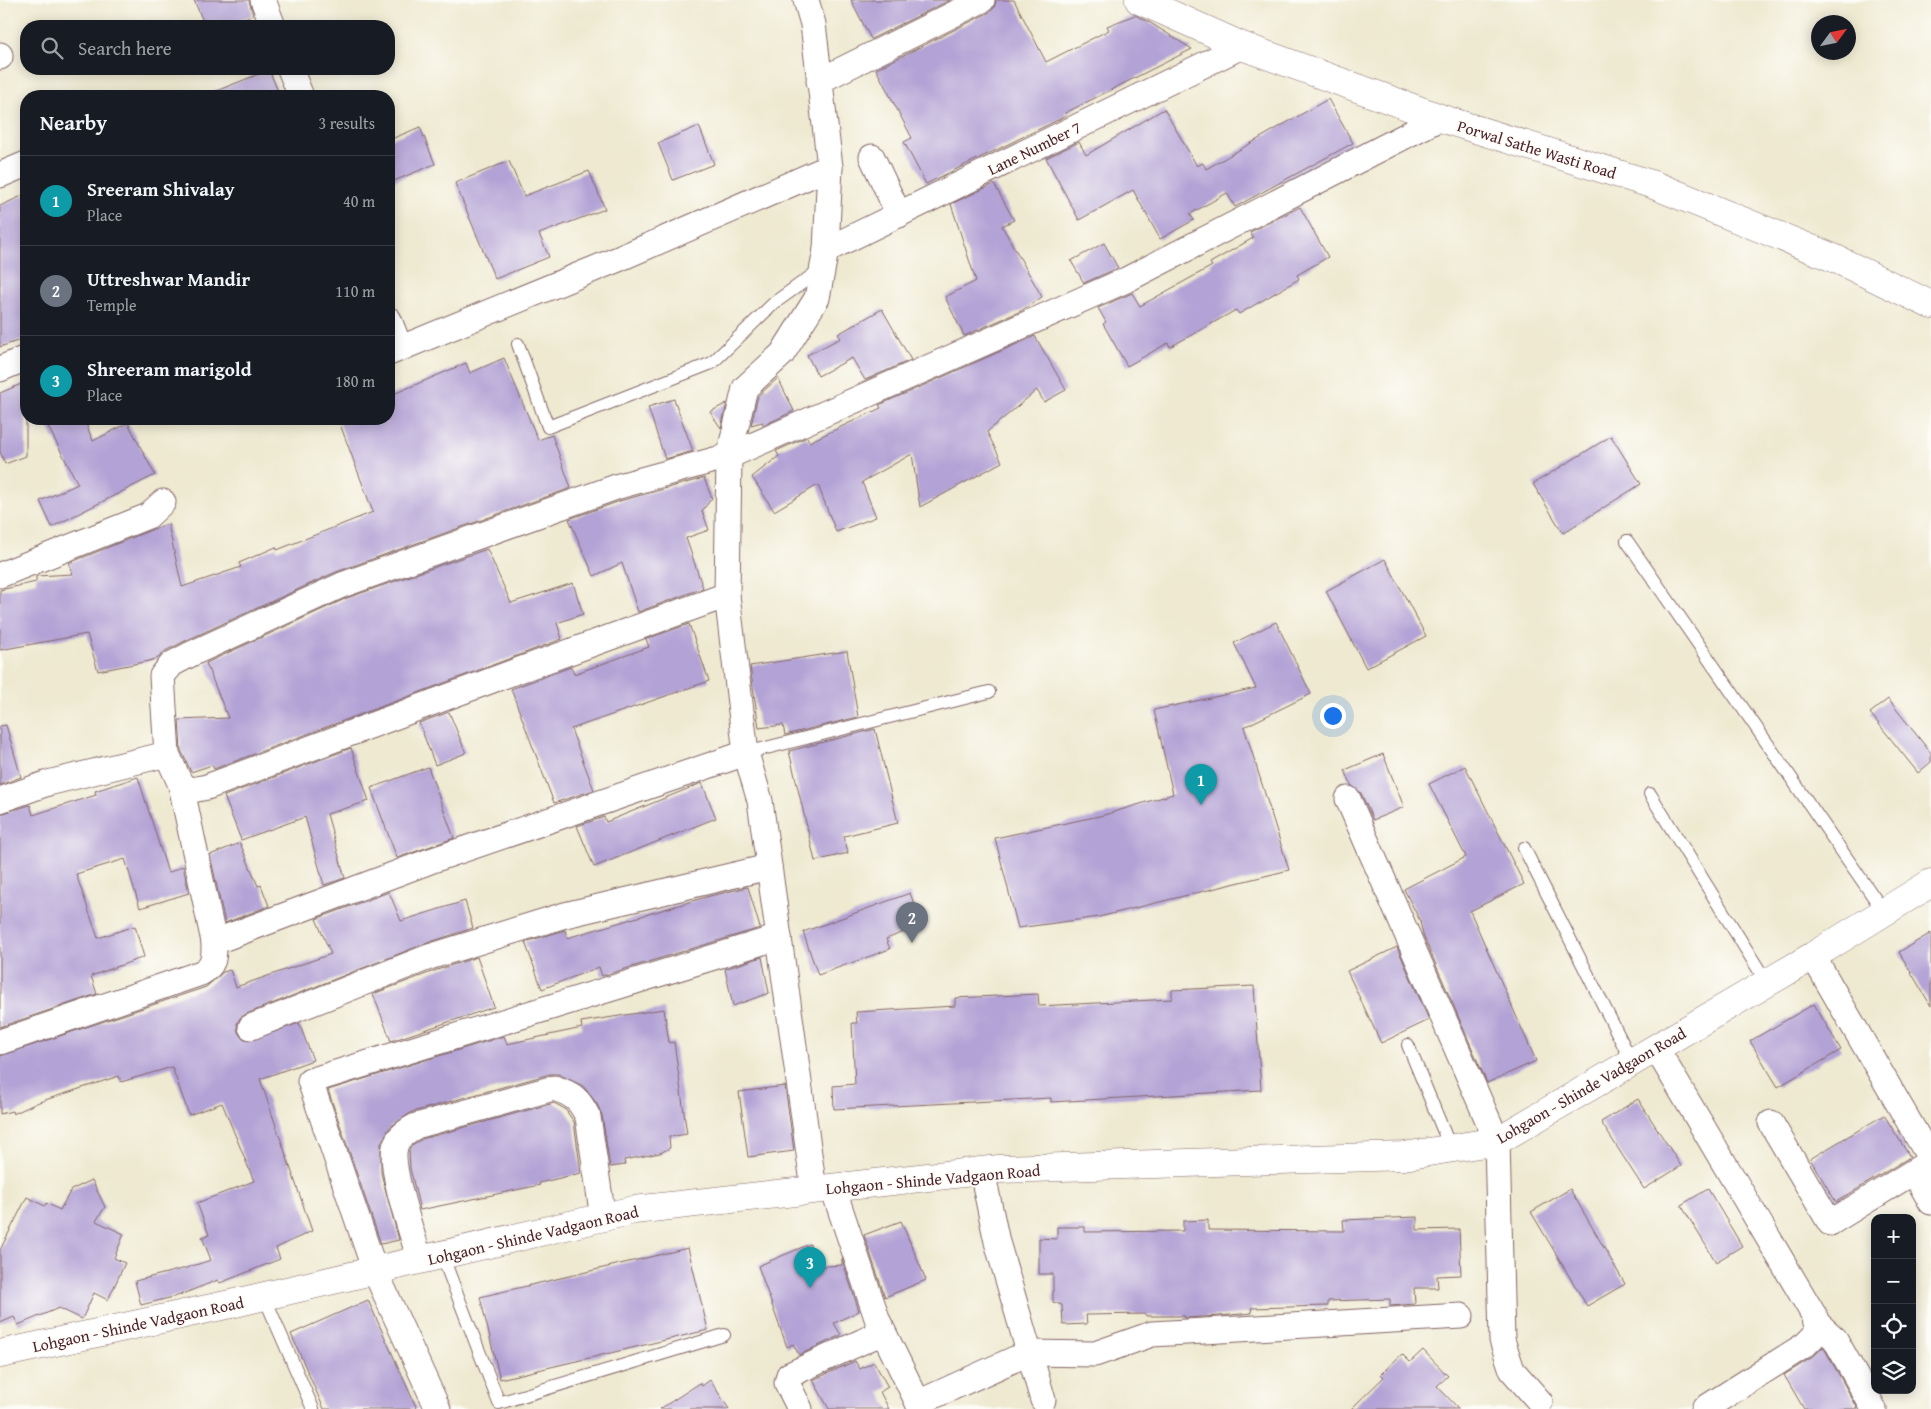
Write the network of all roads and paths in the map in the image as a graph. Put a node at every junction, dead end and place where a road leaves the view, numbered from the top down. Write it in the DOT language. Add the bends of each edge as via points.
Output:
graph roads {
  1 [pos="263,0"];
  2 [pos="806,0"];
  3 [pos="982,0"];
  4 [pos="1139,0"];
  5 [pos="271,20"];
  6 [pos="1242,46"];
  7 [pos="292,75"];
  8 [pos="819,81"];
  9 [pos="299,90"];
  10 [pos="1440,118"];
  11 [pos="872,157"];
  12 [pos="20,166"];
  13 [pos="830,167"];
  14 [pos="0,174"];
  15 [pos="899,215"];
  16 [pos="824,259"];
  17 [pos="1931,305"];
  18 [pos="518,344"];
  19 [pos="395,351"];
  20 [pos="20,361"];
  21 [pos="0,369"];
  22 [pos="729,456"];
  23 [pos="163,502"];
  24 [pos="1627,541"];
  25 [pos="0,575"];
  26 [pos="727,595"];
  27 [pos="989,692"];
  28 [pos="746,753"];
  29 [pos="168,754"];
  30 [pos="182,785"];
  31 [pos="1650,794"];
  32 [pos="1348,799"];
  33 [pos="0,800"];
  34 [pos="1524,848"];
  35 [pos="769,867"];
  36 [pos="1931,883"];
  37 [pos="1884,912"];
  38 [pos="779,937"];
  39 [pos="214,942"];
  40 [pos="1813,956"];
  41 [pos="1767,983"];
  42 [pos="250,1027"];
  43 [pos="0,1042"];
  44 [pos="1408,1045"];
  45 [pos="1656,1048"];
  46 [pos="1632,1062"];
  47 [pos="1771,1124"];
  48 [pos="1497,1141"];
  49 [pos="1451,1149"];
  50 [pos="1925,1164"];
  51 [pos="982,1171"];
  52 [pos="823,1189"];
  53 [pos="1931,1202"];
  54 [pos="603,1218"];
  55 [pos="431,1258"];
  56 [pos="375,1271"];
  57 [pos="264,1296"];
  58 [pos="1461,1316"];
  59 [pos="1816,1322"];
  60 [pos="884,1332"];
  61 [pos="724,1335"];
  62 [pos="1028,1353"];
  63 [pos="0,1354"];
  64 [pos="1043,1400"];
  65 [pos="1540,1402"];
  66 [pos="919,1406"];
  67 [pos="313,1409"];
  68 [pos="438,1409"];
  69 [pos="800,1409"];
  70 [pos="1704,1409"];
  71 [pos="1874,1409"];
  1 -- 5 [label="street"];
  2 -- 8 [label="street" via="813,24"];
  3 -- 8 [label="street"];
  4 -- 6 [label="street, Porwal Sathe Wasti Road"];
  6 -- 10 [label="street, Porwal Sathe Wasti Road"];
  6 -- 15 [label="street, Lane Number 7"];
  7 -- 9 [label="street"];
  8 -- 13 [label="street"];
  10 -- 17 [label="street, Porwal Sathe Wasti Road" via="1654,185 1836,259"];
  10 -- 22 [label="street" via="1126,280"];
  11 -- 15 [label="street"];
  12 -- 14 [label="street"];
  13 -- 16 [label="street"];
  13 -- 19 [label="street"];
  15 -- 16 [label="street, Lane Number 7"];
  16 -- 18 [label="lane" via="712,363 548,427"];
  16 -- 22 [label="street" via="817,298 782,354 745,388"];
  20 -- 21 [label="street"];
  22 -- 26 [label="street"];
  22 -- 29 [label="street" via="619,486 342,585 172,664 162,676"];
  23 -- 25 [label="street" via="148,516"];
  24 -- 37 [label="lane"];
  26 -- 28 [label="street"];
  26 -- 30 [label="street" via="207,788 192,790"];
  27 -- 28 [label="lane"];
  28 -- 35 [label="street" via="760,801"];
  28 -- 39 [label="street" via="430,861"];
  29 -- 30 [label="street"];
  29 -- 33 [label="street" via="48,783"];
  30 -- 39 [label="street"];
  31 -- 41 [label="lane"];
  32 -- 48 [label="street"];
  34 -- 46 [label="lane"];
  35 -- 38 [label="street"];
  35 -- 42 [label="street" via="547,921 429,957"];
  36 -- 37 [label="street, Lohgaon - Shinde Vadgaon Road"];
  37 -- 40 [label="street, Lohgaon - Shinde Vadgaon Road"];
  38 -- 52 [label="street"];
  38 -- 56 [label="street" via="310,1081"];
  39 -- 43 [label="street" via="214,960 201,973"];
  40 -- 41 [label="street, Lohgaon - Shinde Vadgaon Road"];
  40 -- 50 [label="street"];
  41 -- 45 [label="street, Lohgaon - Shinde Vadgaon Road"];
  44 -- 49 [label="lane"];
  45 -- 46 [label="street, Lohgaon - Shinde Vadgaon Road"];
  45 -- 59 [label="street"];
  46 -- 48 [label="street, Lohgaon - Shinde Vadgaon Road"];
  47 -- 50 [label="street" via="1830,1223"];
  48 -- 49 [label="street, Lohgaon - Shinde Vadgaon Road"];
  48 -- 65 [label="street" via="1502,1340 1512,1370"];
  49 -- 51 [label="street, Lohgaon - Shinde Vadgaon Road" via="1404,1156"];
  50 -- 53 [label="street"];
  51 -- 52 [label="street, Lohgaon - Shinde Vadgaon Road"];
  51 -- 62 [label="street" via="997,1242"];
  52 -- 54 [label="street, Lohgaon - Shinde Vadgaon Road" via="634,1210"];
  52 -- 60 [label="street"];
  54 -- 55 [label="street, Lohgaon - Shinde Vadgaon Road"];
  54 -- 55 [label="street" via="588,1117 570,1093 554,1088 404,1132 395,1146 394,1163"];
  55 -- 56 [label="street, Lohgaon - Shinde Vadgaon Road"];
  55 -- 61 [label="lane" via="499,1403"];
  56 -- 57 [label="street, Lohgaon - Shinde Vadgaon Road"];
  56 -- 68 [label="street"];
  57 -- 63 [label="street, Lohgaon - Shinde Vadgaon Road"];
  57 -- 67 [label="lane"];
  58 -- 62 [label="street" via="1152,1334 1095,1354"];
  59 -- 70 [label="street" via="1818,1332 1805,1345"];
  59 -- 71 [label="street" via="1835,1339"];
  60 -- 66 [label="street"];
  60 -- 69 [label="street" via="789,1375 787,1383"];
  62 -- 64 [label="street"];
  62 -- 66 [label="street"];
}
